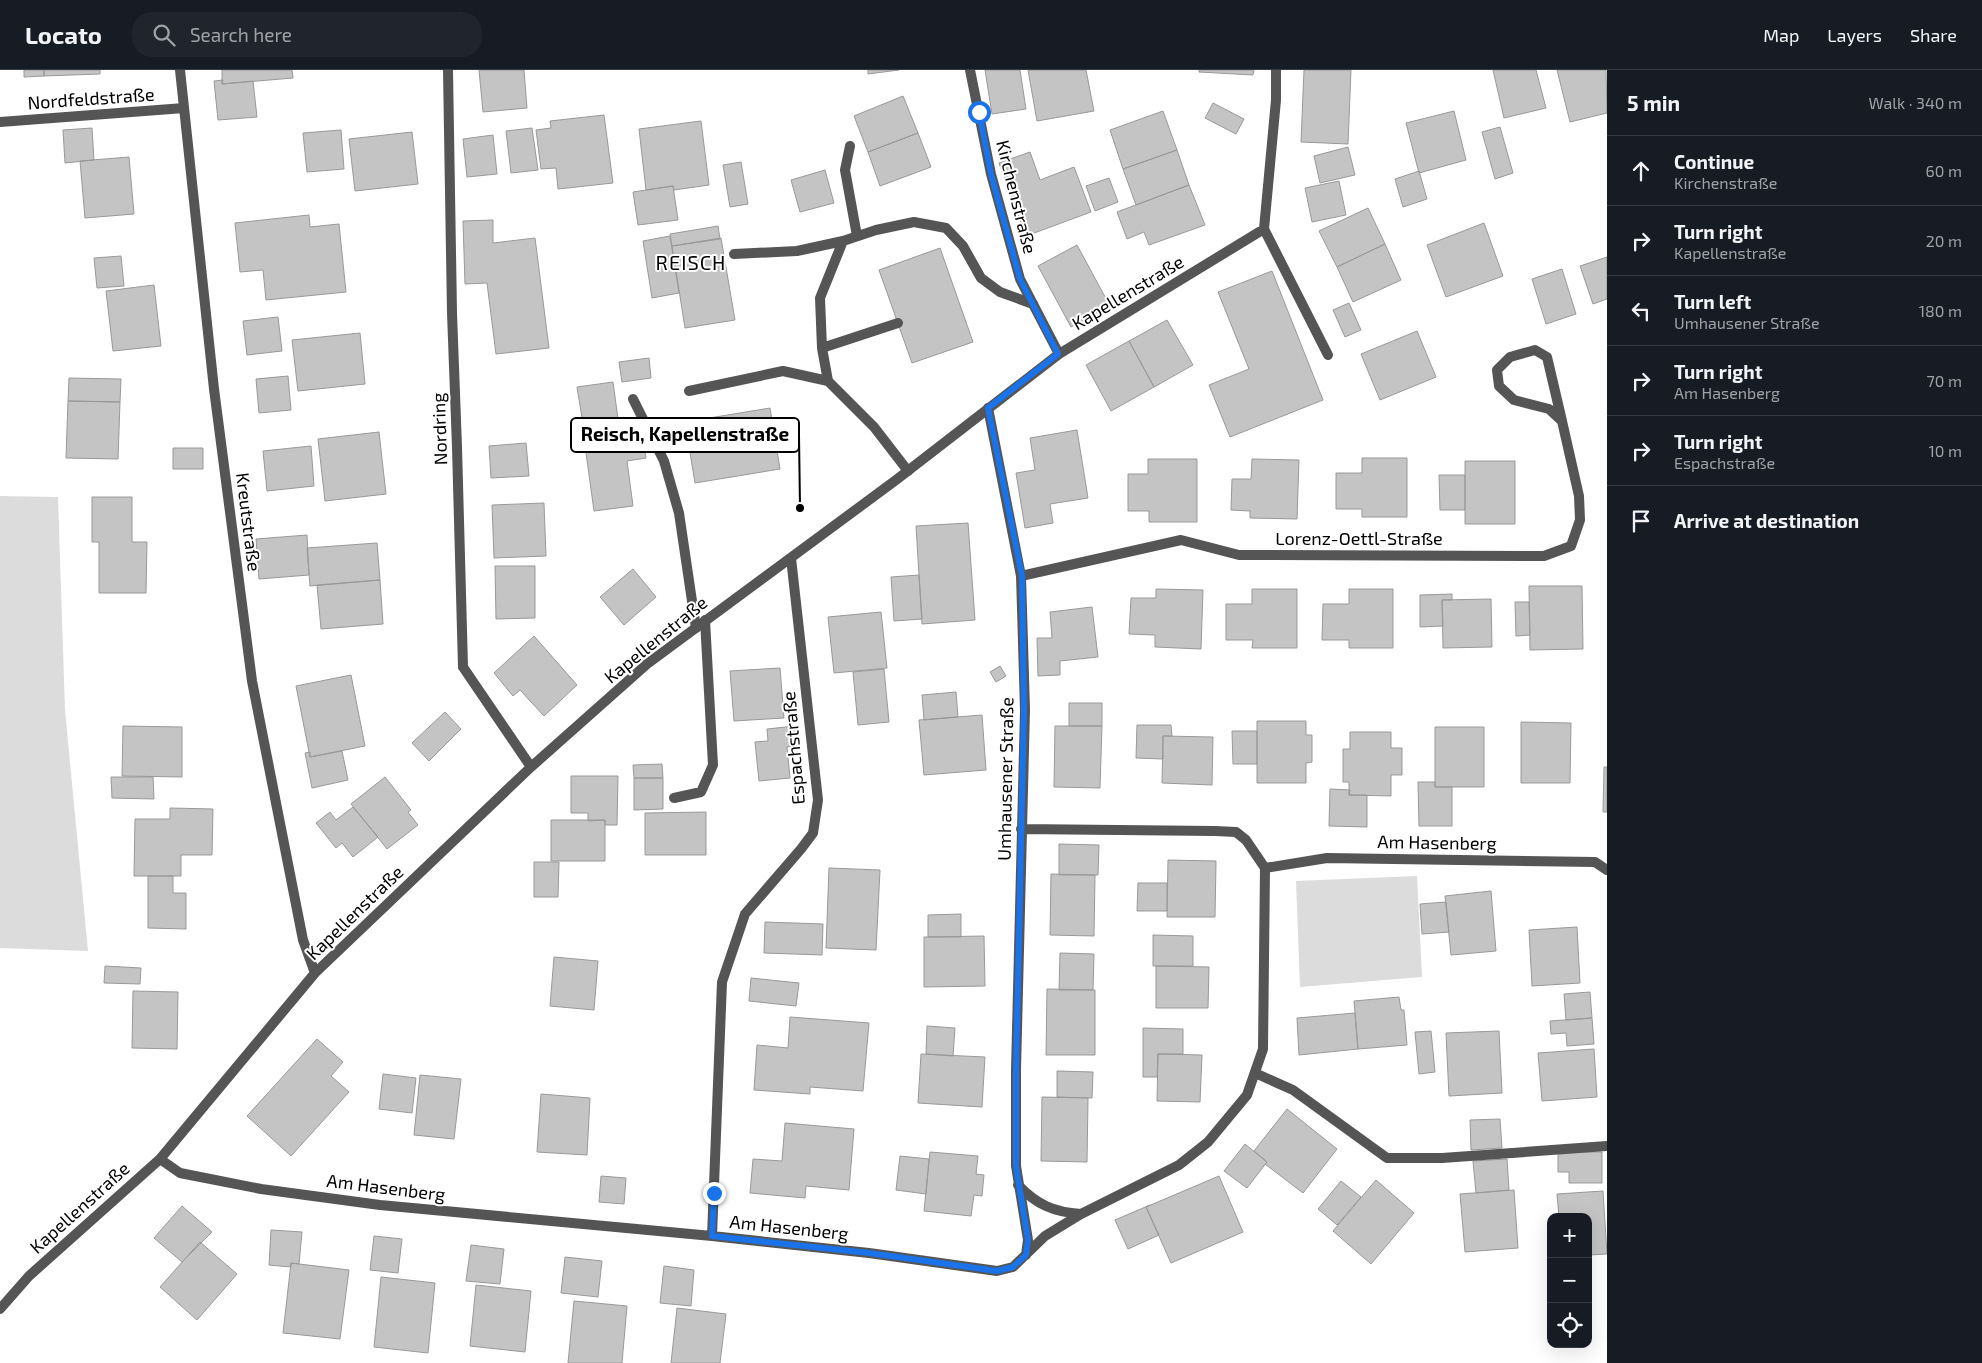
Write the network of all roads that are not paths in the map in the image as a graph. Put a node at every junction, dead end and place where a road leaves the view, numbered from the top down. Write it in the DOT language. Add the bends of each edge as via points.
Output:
graph roads {
  1 [pos="180,70"];
  2 [pos="448,70"];
  3 [pos="970,70"];
  4 [pos="1276,70"];
  5 [pos="184,108"];
  6 [pos="0,122"];
  7 [pos="850,146"];
  8 [pos="1264,229"];
  9 [pos="856,236"];
  10 [pos="843,241"];
  11 [pos="734,254"];
  12 [pos="1032,304"];
  13 [pos="898,323"];
  14 [pos="822,348"];
  15 [pos="1058,354"];
  16 [pos="1328,354"];
  17 [pos="828,381"];
  18 [pos="689,391"];
  19 [pos="633,399"];
  20 [pos="988,408"];
  21 [pos="1562,421"];
  22 [pos="908,471"];
  23 [pos="791,558"];
  24 [pos="1022,576"];
  25 [pos="705,620"];
  26 [pos="696,628"];
  27 [pos="531,767"];
  28 [pos="674,798"];
  29 [pos="1021,830"];
  30 [pos="1265,868"];
  31 [pos="1607,870"];
  32 [pos="315,973"];
  33 [pos="1256,1073"];
  34 [pos="1607,1146"];
  35 [pos="160,1159"];
  36 [pos="1018,1184"];
  37 [pos="1081,1214"];
  38 [pos="712,1236"];
  39 [pos="1026,1255"];
  40 [pos="0,1309"];
  1 -- 5 [label="street, Kreutstraße"];
  2 -- 27 [label="street, Nordring" via="463,667"];
  3 -- 12 [label="street, Kirchenstraße" via="991,174 1020,279"];
  4 -- 8 [label="street"];
  5 -- 6 [label="street, Nordfeldstraße"];
  5 -- 32 [label="street, Kreutstraße" via="214,389 252,681 303,940"];
  7 -- 9 [label="street" via="846,170"];
  8 -- 15 [label="street, Kapellenstraße"];
  8 -- 16 [label="street"];
  9 -- 10 [label="street"];
  9 -- 12 [label="street" via="914,222 946,228 963,246 981,278 1000,292"];
  10 -- 11 [label="street" via="797,251"];
  10 -- 14 [label="street" via="820,298"];
  12 -- 15 [label="street, Kirchenstraße"];
  13 -- 14 [label="street"];
  14 -- 17 [label="street"];
  15 -- 20 [label="street, Kapellenstraße"];
  17 -- 18 [label="street" via="783,371"];
  17 -- 22 [label="street" via="874,427"];
  19 -- 26 [label="street" via="664,461 679,513"];
  20 -- 22 [label="street, Kapellenstraße"];
  20 -- 24 [label="street, Umhausener Straße"];
  21 -- 21 [label="street, Lorenz-Oettl-Straße" via="1547,357 1535,350 1510,357 1498,370 1499,386 1514,400 1549,409"];
  21 -- 24 [label="street, Lorenz-Oettl-Straße" via="1579,496 1580,520 1571,546 1544,556 1239,555 1181,540"];
  22 -- 23 [label="street, Kapellenstraße"];
  23 -- 25 [label="street, Kapellenstraße"];
  23 -- 38 [label="street, Espachstraße" via="818,800 812,833 746,914 722,982"];
  24 -- 29 [label="street, Umhausener Straße" via="1024,710"];
  25 -- 26 [label="street, Kapellenstraße"];
  25 -- 28 [label="street" via="713,765 701,792"];
  26 -- 27 [label="street, Kapellenstraße" via="659,654"];
  27 -- 32 [label="street, Kapellenstraße"];
  29 -- 30 [label="street" via="1236,832 1246,840"];
  29 -- 36 [label="street, Umhausener Straße" via="1016,1070"];
  30 -- 31 [label="street, Am Hasenberg" via="1327,858 1595,862"];
  30 -- 33 [label="street, Am Hasenberg" via="1263,1049"];
  32 -- 35 [label="street, Kapellenstraße"];
  33 -- 34 [label="street" via="1293,1090 1387,1158 1442,1158"];
  33 -- 37 [label="street, Am Hasenberg" via="1247,1094 1208,1142 1179,1165"];
  35 -- 38 [label="street, Am Hasenberg" via="180,1173 261,1189 398,1208"];
  35 -- 40 [label="street, Kapellenstraße" via="29,1276"];
  36 -- 37 [label="street" via="1042,1204 1059,1212"];
  36 -- 39 [label="street, Umhausener Straße" via="1028,1240"];
  37 -- 39 [label="street, Am Hasenberg" via="1045,1236"];
  38 -- 39 [label="street, Am Hasenberg" via="997,1271 1013,1267"];
}
